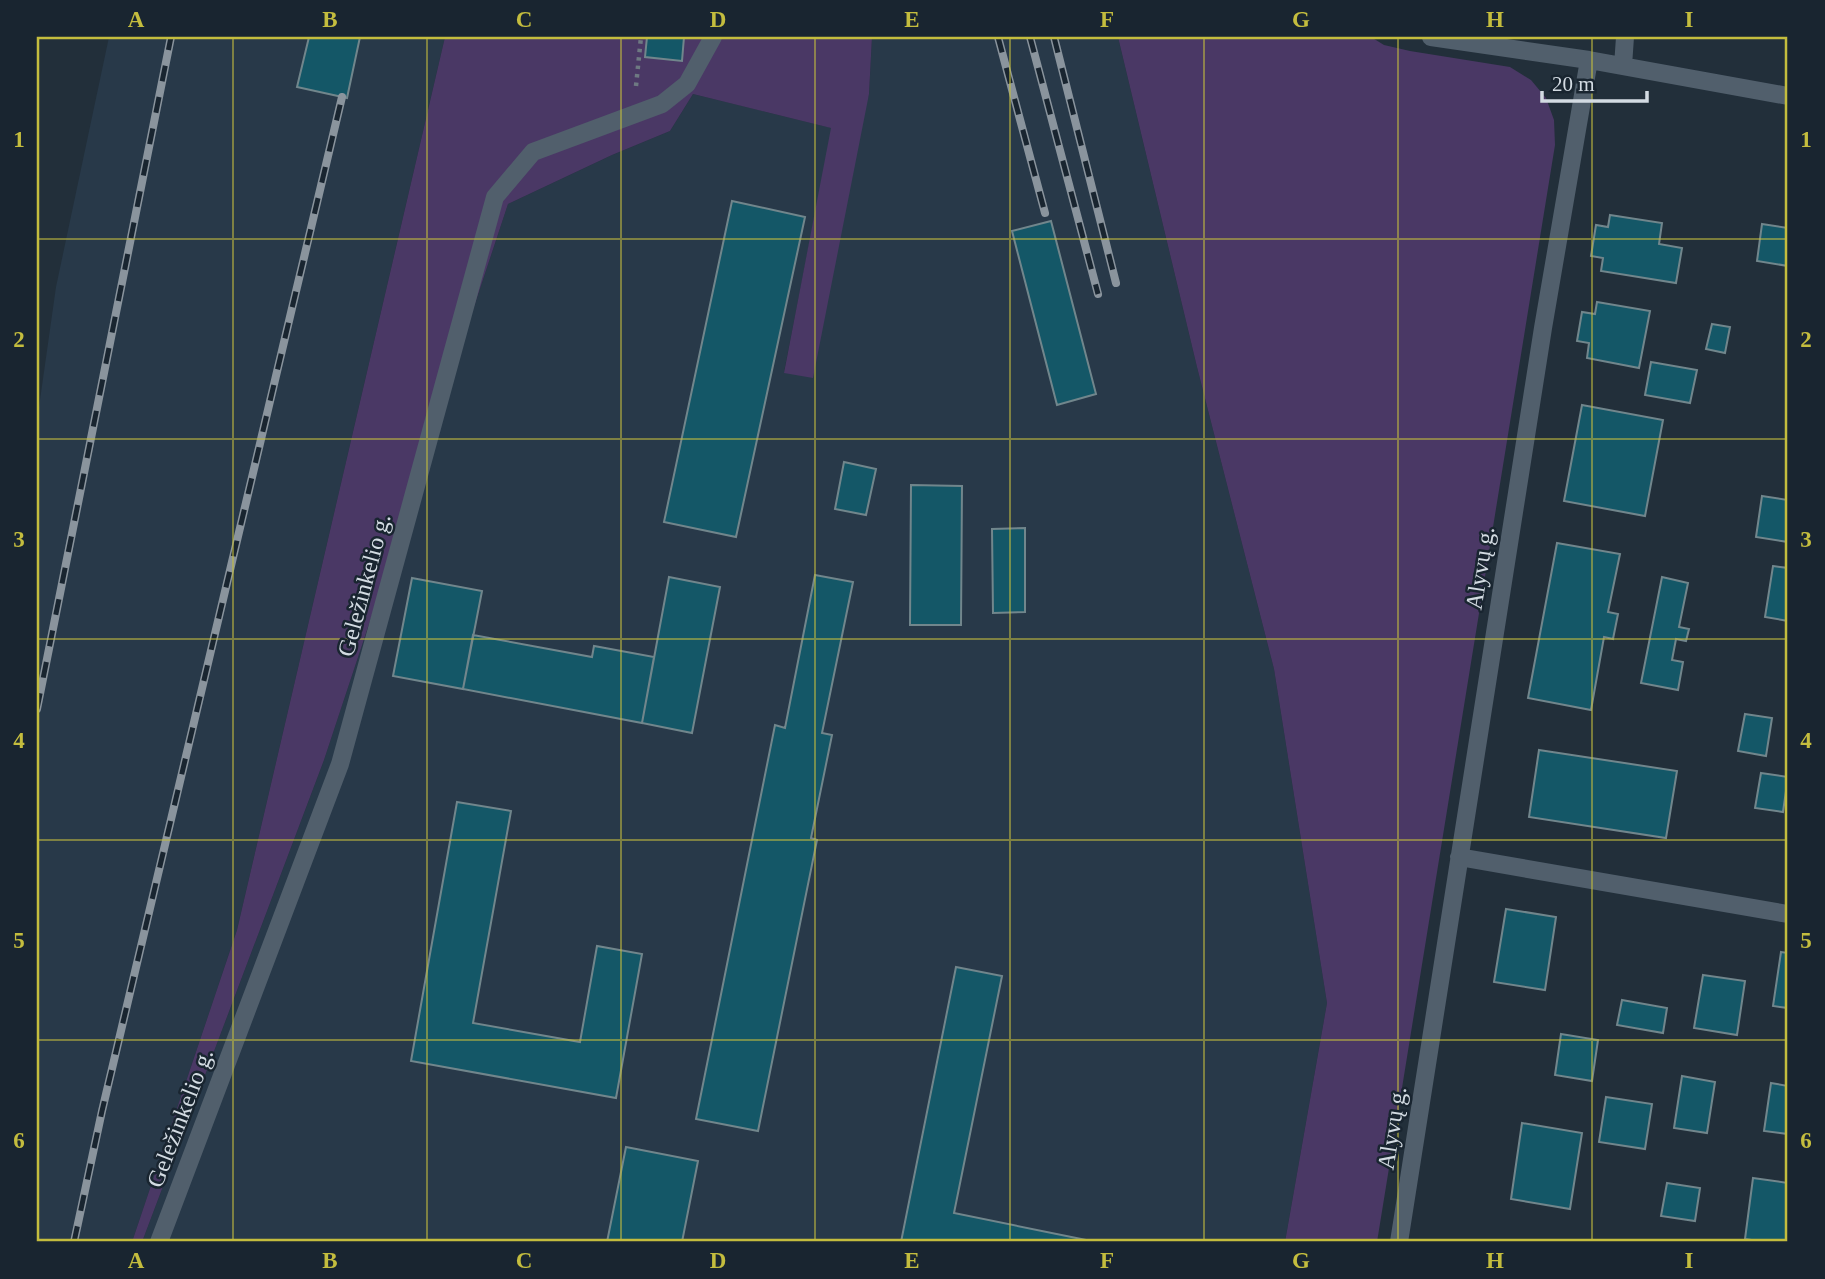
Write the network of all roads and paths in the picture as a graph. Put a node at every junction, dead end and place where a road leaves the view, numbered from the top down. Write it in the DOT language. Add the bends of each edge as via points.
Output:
graph roads {
  1 [pos="641,37"];
  2 [pos="713,37"];
  3 [pos="1431,37"];
  4 [pos="1625,37"];
  5 [pos="1589,61"];
  6 [pos="1623,66"];
  7 [pos="1788,96"];
  8 [pos="634,114"];
  9 [pos="1459,857"];
  10 [pos="1788,914"];
  11 [pos="159,1242"];
  12 [pos="1399,1242"];
  1 -- 8 [label="path"];
  2 -- 8 [label="street, Geležinkelio g." via="687,83 663,104"];
  3 -- 5 [label="street"];
  4 -- 6 [label="street"];
  5 -- 6 [label="street"];
  5 -- 9 [label="street, Alyvų g."];
  6 -- 7 [label="street"];
  8 -- 11 [label="street, Geležinkelio g." via="533,152 495,197 340,764"];
  9 -- 10 [label="street"];
  9 -- 12 [label="street, Alyvų g."];
}
